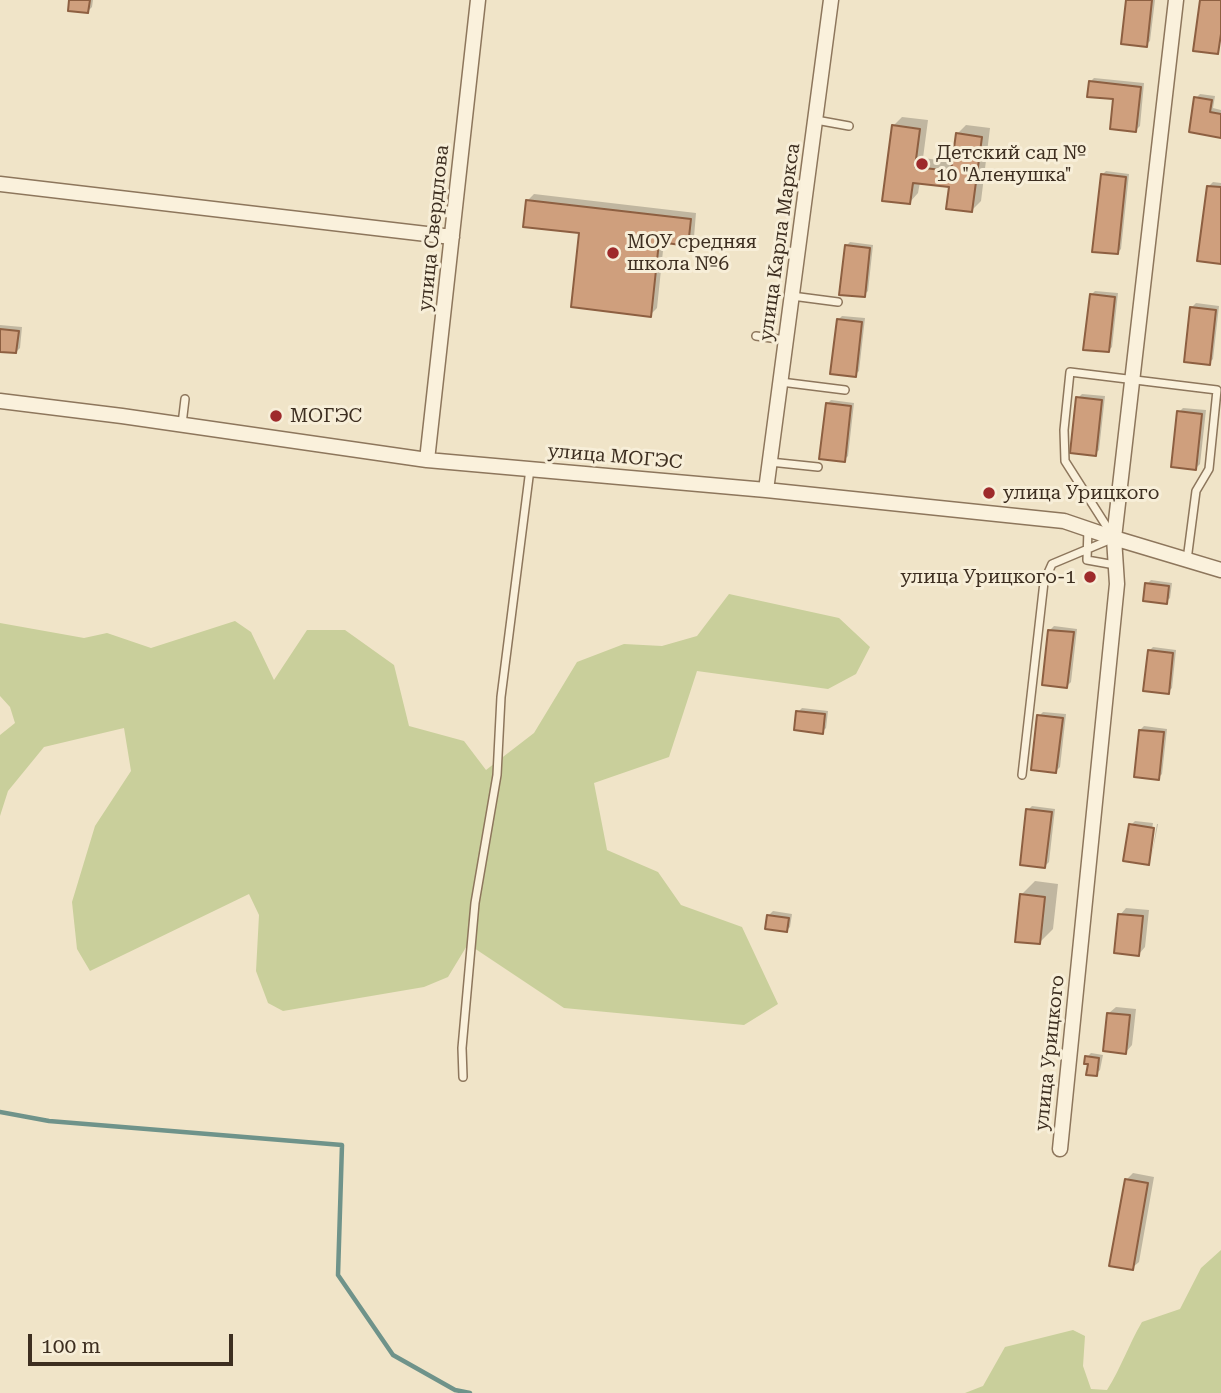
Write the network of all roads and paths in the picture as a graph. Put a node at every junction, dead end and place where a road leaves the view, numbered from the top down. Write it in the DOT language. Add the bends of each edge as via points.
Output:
graph roads {
  1 [pos="478,0"];
  2 [pos="831,0"];
  3 [pos="1176,0"];
  4 [pos="816,120"];
  5 [pos="849,125"];
  6 [pos="0,184"];
  7 [pos="452,237"];
  8 [pos="792,296"];
  9 [pos="838,302"];
  10 [pos="756,336"];
  11 [pos="786,340"];
  12 [pos="1132,379"];
  13 [pos="781,382"];
  14 [pos="845,390"];
  15 [pos="185,398"];
  16 [pos="0,401"];
  17 [pos="182,425"];
  18 [pos="427,460"];
  19 [pos="770,462"];
  20 [pos="818,467"];
  21 [pos="530,468"];
  22 [pos="766,490"];
  23 [pos="1088,529"];
  24 [pos="1114,538"];
  25 [pos="1087,548"];
  26 [pos="1187,560"];
  27 [pos="1116,565"];
  28 [pos="1221,570"];
  29 [pos="1022,775"];
  30 [pos="464,1077"];
  31 [pos="1060,1149"];
  1 -- 7 [label="street, улица Свердлова"];
  2 -- 4 [label="street, улица Карла Маркса"];
  3 -- 12 [label="street, улица Урицкого"];
  4 -- 5 [label="lane"];
  4 -- 8 [label="street, улица Карла Маркса"];
  6 -- 7 [label="street"];
  7 -- 18 [label="street, улица Свердлова"];
  8 -- 9 [label="lane"];
  8 -- 11 [label="street, улица Карла Маркса"];
  10 -- 11 [label="lane"];
  11 -- 13 [label="street, улица Карла Маркса"];
  12 -- 24 [label="street, улица Урицкого"];
  12 -- 24 [label="lane" via="1070,372 1065,461"];
  12 -- 26 [label="lane" via="1217,390 1209,469 1196,491"];
  13 -- 14 [label="lane"];
  13 -- 19 [label="street, улица Карла Маркса"];
  15 -- 17 [label="lane"];
  16 -- 17 [label="street, улица МОГЭС"];
  17 -- 18 [label="street, улица МОГЭС"];
  18 -- 21 [label="street, улица МОГЭС"];
  19 -- 20 [label="lane"];
  19 -- 22 [label="street, улица Карла Маркса"];
  21 -- 22 [label="street, улица МОГЭС"];
  21 -- 30 [label="lane" via="501,697 497,775 475,903 462,1048"];
  22 -- 23 [label="street, улица МОГЭС" via="1064,521"];
  23 -- 24 [label="street, улица МОГЭС"];
  23 -- 25 [label="lane"];
  24 -- 25 [label="lane"];
  24 -- 26 [label="street, улица МОГЭС"];
  24 -- 27 [label="street, улица Урицкого"];
  25 -- 27 [label="lane" via="1087,560"];
  25 -- 29 [label="lane" via="1052,564 1044,582"];
  26 -- 28 [label="street, улица МОГЭС"];
  27 -- 31 [label="street, улица Урицкого"];
}
